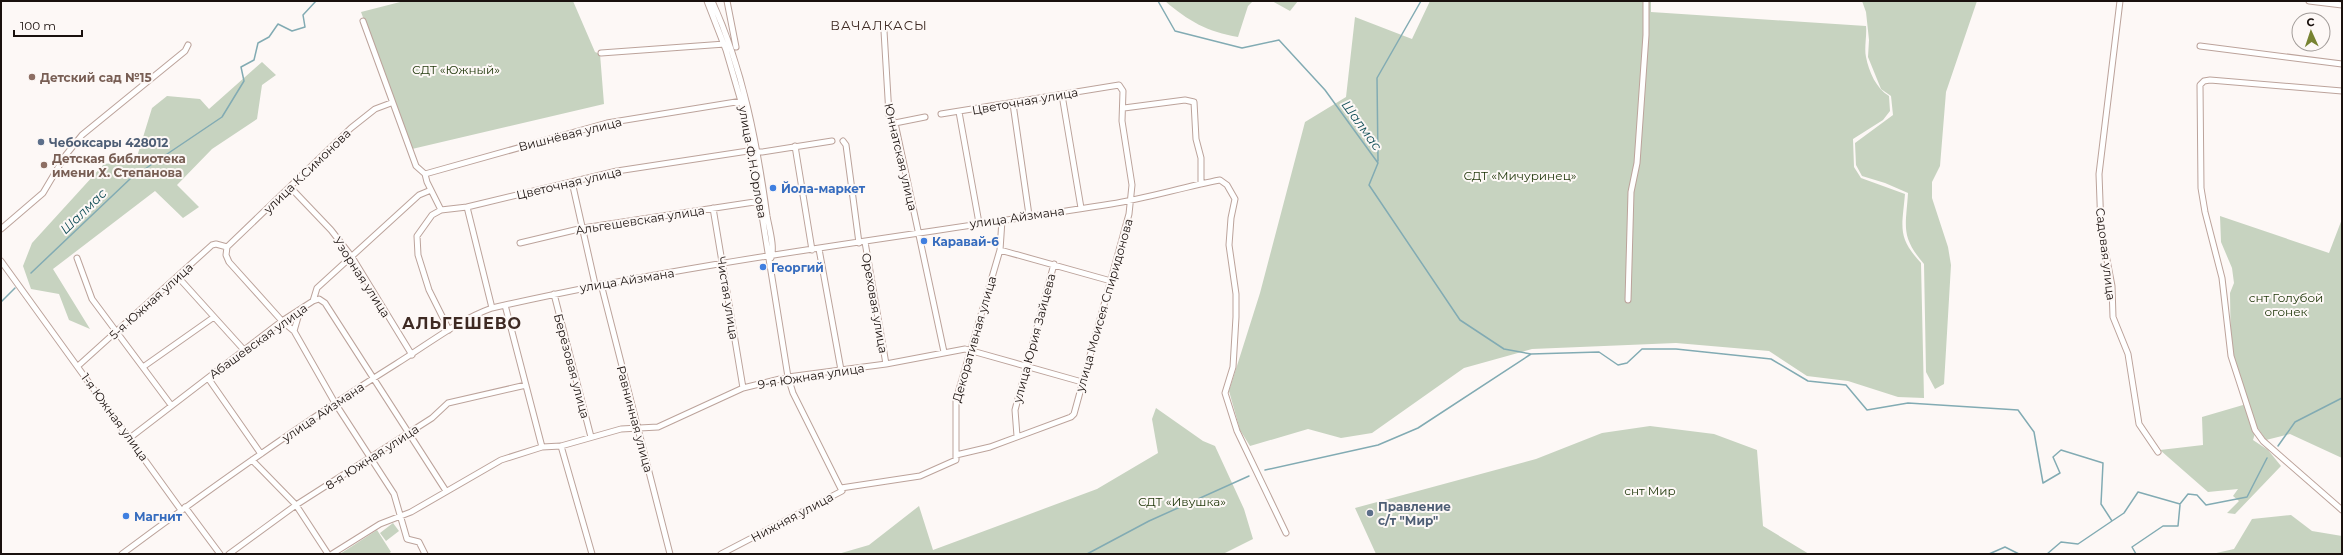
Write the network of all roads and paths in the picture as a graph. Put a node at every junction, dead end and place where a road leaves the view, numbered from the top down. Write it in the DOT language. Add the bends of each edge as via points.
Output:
graph roads {
  1 [pos="707,1"];
  2 [pos="712,1"];
  3 [pos="727,1"];
  4 [pos="1646,1"];
  5 [pos="2120,1"];
  6 [pos="2309,1"];
  7 [pos="2342,5"];
  8 [pos="363,21"];
  9 [pos="884,31"];
  10 [pos="726,44"];
  11 [pos="188,45"];
  12 [pos="2200,46"];
  13 [pos="731,49"];
  14 [pos="601,53"];
  15 [pos="2342,64"];
  16 [pos="1109,86"];
  17 [pos="2342,91"];
  18 [pos="1062,95"];
  19 [pos="742,101"];
  20 [pos="392,103"];
  21 [pos="1013,104"];
  22 [pos="1124,108"];
  23 [pos="959,112"];
  24 [pos="941,114"];
  25 [pos="925,117"];
  26 [pos="895,123"];
  27 [pos="832,141"];
  28 [pos="843,141"];
  29 [pos="795,146"];
  30 [pos="755,152"];
  31 [pos="425,174"];
  32 [pos="572,182"];
  33 [pos="1201,184"];
  34 [pos="290,187"];
  35 [pos="431,190"];
  36 [pos="761,201"];
  37 [pos="1130,201"];
  38 [pos="467,207"];
  39 [pos="713,208"];
  40 [pos="1080,208"];
  41 [pos="441,210"];
  42 [pos="1029,215"];
  43 [pos="1002,220"];
  44 [pos="978,223"];
  45 [pos="583,228"];
  46 [pos="1,229"];
  47 [pos="918,234"];
  48 [pos="862,242"];
  49 [pos="520,243"];
  50 [pos="227,247"];
  51 [pos="819,249"];
  52 [pos="812,250"];
  53 [pos="1000,250"];
  54 [pos="352,257"];
  55 [pos="77,258"];
  56 [pos="770,258"];
  57 [pos="1,261"];
  58 [pos="722,264"];
  59 [pos="1054,264"];
  60 [pos="178,277"];
  61 [pos="1111,281"];
  62 [pos="598,284"];
  63 [pos="554,294"];
  64 [pos="1628,300"];
  65 [pos="313,301"];
  66 [pos="505,305"];
  67 [pos="492,308"];
  68 [pos="300,310"];
  69 [pos="214,317"];
  70 [pos="282,321"];
  71 [pos="449,330"];
  72 [pos="117,331"];
  73 [pos="294,331"];
  74 [pos="244,350"];
  75 [pos="971,350"];
  76 [pos="944,352"];
  77 [pos="412,355"];
  78 [pos="886,364"];
  79 [pos="78,366"];
  80 [pos="143,367"];
  81 [pos="1025,367"];
  82 [pos="841,370"];
  83 [pos="788,377"];
  84 [pos="208,378"];
  85 [pos="373,379"];
  86 [pos="1082,382"];
  87 [pos="526,385"];
  88 [pos="743,388"];
  89 [pos="335,404"];
  90 [pos="171,405"];
  91 [pos="1071,417"];
  92 [pos="638,428"];
  93 [pos="408,433"];
  94 [pos="1017,436"];
  95 [pos="131,437"];
  96 [pos="591,437"];
  97 [pos="561,446"];
  98 [pos="542,447"];
  99 [pos="2158,452"];
  100 [pos="261,454"];
  101 [pos="956,457"];
  102 [pos="369,458"];
  103 [pos="252,460"];
  104 [pos="842,490"];
  105 [pos="446,491"];
  106 [pos="296,505"];
  107 [pos="183,508"];
  108 [pos="2342,510"];
  109 [pos="401,516"];
  110 [pos="1286,533"];
  111 [pos="122,554"];
  112 [pos="220,554"];
  113 [pos="228,554"];
  114 [pos="328,554"];
  115 [pos="332,554"];
  116 [pos="426,554"];
  117 [pos="592,554"];
  118 [pos="670,554"];
  119 [pos="721,554"];
  1 -- 10 [label="street, улица Ф.Н.Орлова"];
  2 -- 10 [label="street, улица Ф.Н.Орлова"];
  3 -- 13 [label="street"];
  4 -- 64 [label="street" via="1646,35 1636,164 1631,192"];
  5 -- 99 [label="street, Садовая улица" via="2099,174 2101,229 2112,286 2113,317 2128,354 2139,424"];
  6 -- 7 [label="street"];
  8 -- 20 [label="street"];
  9 -- 26 [label="street, Юннатская улица" via="888,110"];
  10 -- 13 [label="street, улица Ф.Н.Орлова"];
  10 -- 14 [label="street"];
  11 -- 46 [label="street" via="185,51 82,135 65,156 43,193"];
  12 -- 15 [label="street"];
  13 -- 19 [label="street, улица Ф.Н.Орлова"];
  13 -- 30 [label="street, улица Ф.Н.Орлова" via="746,100"];
  16 -- 18 [label="street, Цветочная улица"];
  16 -- 22 [label="street, улица Моисея Спиридонова" via="1122,87"];
  17 -- 108 [label="street" via="2210,80 2200,85 2201,188 2222,278 2231,356 2254,430 2263,441"];
  18 -- 21 [label="street, Цветочная улица"];
  18 -- 40 [label="street"];
  19 -- 30 [label="street, улица Ф.Н.Орлова"];
  19 -- 31 [label="street, Вишнёвая улица" via="607,123"];
  20 -- 31 [label="street" via="416,166"];
  20 -- 34 [label="street, улица К.Симонова" via="368,114"];
  21 -- 23 [label="street, Цветочная улица"];
  21 -- 42 [label="street"];
  22 -- 33 [label="street" via="1185,100 1194,102 1196,139 1201,158"];
  22 -- 37 [label="street, улица Моисея Спиридонова" via="1122,121 1132,185"];
  23 -- 24 [label="street, Цветочная улица"];
  23 -- 44 [label="street"];
  25 -- 26 [label="street"];
  26 -- 47 [label="street, Юннатская улица"];
  27 -- 29 [label="street, Цветочная улица"];
  28 -- 48 [label="street, Ореховая улица" via="846,144"];
  29 -- 30 [label="street, Цветочная улица"];
  29 -- 52 [label="street"];
  30 -- 32 [label="street, Цветочная улица" via="617,171"];
  30 -- 36 [label="street, улица Ф.Н.Орлова"];
  30 -- 56 [label="street, улица Ф.Н.Орлова"];
  31 -- 35 [label="street"];
  32 -- 38 [label="street, Цветочная улица"];
  32 -- 45 [label="street, Равнинная улица"];
  33 -- 37 [label="street, улица Айзмана"];
  33 -- 110 [label="street, улица Айзмана" via="1220,180 1230,189 1235,199 1229,245 1236,294 1236,317 1233,367 1225,393 1237,431"];
  34 -- 50 [label="street, улица К.Симонова"];
  34 -- 54 [label="street, Узорная улица" via="331,230"];
  35 -- 41 [label="street"];
  35 -- 54 [label="street, Абашевская улица" via="419,195"];
  36 -- 39 [label="street, Альгешевская улица"];
  36 -- 56 [label="street, улица Ф.Н.Орлова"];
  37 -- 40 [label="street, улица Айзмана"];
  37 -- 61 [label="street, улица Моисея Спиридонова" via="1129,214"];
  38 -- 41 [label="street, Цветочная улица"];
  38 -- 67 [label="street"];
  39 -- 45 [label="street, Альгешевская улица"];
  39 -- 58 [label="street, Чистая улица"];
  40 -- 42 [label="street, улица Айзмана"];
  41 -- 71 [label="street" via="432,215 422,227 417,236 417,244 429,290"];
  42 -- 43 [label="street, улица Айзмана"];
  43 -- 44 [label="street, улица Айзмана"];
  43 -- 53 [label="street, Декоративная улица"];
  44 -- 47 [label="street, улица Айзмана"];
  45 -- 49 [label="street, Альгешевская улица"];
  45 -- 62 [label="street, Равнинная улица"];
  47 -- 48 [label="street, улица Айзмана"];
  47 -- 76 [label="street, Юннатская улица"];
  48 -- 51 [label="street, улица Айзмана"];
  48 -- 78 [label="street, Ореховая улица"];
  50 -- 60 [label="street, 5-я Южная улица" via="216,244 212,246"];
  50 -- 70 [label="street" via="226,255 229,262"];
  51 -- 52 [label="street, улица Айзмана"];
  51 -- 82 [label="street"];
  52 -- 56 [label="street, улица Айзмана"];
  53 -- 59 [label="street"];
  53 -- 75 [label="street, Декоративная улица"];
  54 -- 65 [label="street, Абашевская улица" via="317,288"];
  54 -- 77 [label="street, Узорная улица"];
  55 -- 72 [label="street" via="92,299"];
  56 -- 58 [label="street, улица Айзмана"];
  56 -- 83 [label="street"];
  57 -- 79 [label="street, 1-я Южная улица"];
  58 -- 62 [label="street, улица Айзмана"];
  58 -- 88 [label="street, Чистая улица"];
  59 -- 61 [label="street"];
  59 -- 81 [label="street, улица Юрия Зайцева"];
  60 -- 69 [label="street"];
  60 -- 72 [label="street, 5-я Южная улица"];
  61 -- 86 [label="street, улица Моисея Спиридонова"];
  62 -- 63 [label="street, улица Айзмана"];
  62 -- 92 [label="street, Равнинная улица"];
  63 -- 66 [label="street, улица Айзмана"];
  63 -- 96 [label="street, Берёзовая улица"];
  65 -- 68 [label="street, Абашевская улица"];
  65 -- 85 [label="street" via="319,299 326,303"];
  66 -- 67 [label="street, улица Айзмана"];
  66 -- 87 [label="street"];
  67 -- 71 [label="street, улица Айзмана"];
  68 -- 70 [label="street, Абашевская улица"];
  68 -- 73 [label="street"];
  69 -- 74 [label="street"];
  69 -- 80 [label="street"];
  70 -- 73 [label="street"];
  70 -- 74 [label="street, Абашевская улица"];
  71 -- 77 [label="street, улица Айзмана"];
  72 -- 79 [label="street, 5-я Южная улица"];
  72 -- 80 [label="street"];
  73 -- 89 [label="street"];
  74 -- 84 [label="street, Абашевская улица"];
  75 -- 76 [label="street, 9-я Южная улица"];
  75 -- 81 [label="street, 9-я Южная улица"];
  75 -- 101 [label="street, Декоративная улица" via="955,407"];
  76 -- 78 [label="street, 9-я Южная улица"];
  77 -- 85 [label="street, улица Айзмана"];
  78 -- 82 [label="street, 9-я Южная улица"];
  79 -- 95 [label="street, 1-я Южная улица"];
  80 -- 90 [label="street"];
  81 -- 86 [label="street, 9-я Южная улица"];
  81 -- 94 [label="street, улица Юрия Зайцева" via="1015,410"];
  82 -- 83 [label="street, 9-я Южная улица"];
  83 -- 88 [label="street, 9-я Южная улица"];
  83 -- 104 [label="street" via="793,393"];
  84 -- 90 [label="street, Абашевская улица"];
  84 -- 100 [label="street"];
  85 -- 89 [label="street, улица Айзмана"];
  85 -- 93 [label="street"];
  86 -- 91 [label="street, улица Моисея Спиридонова"];
  87 -- 93 [label="street, 8-я Южная улица" via="448,403 432,418"];
  87 -- 98 [label="street"];
  88 -- 92 [label="street, 9-я Южная улица" via="663,426"];
  89 -- 100 [label="street, улица Айзмана"];
  89 -- 102 [label="street"];
  90 -- 95 [label="street, Абашевская улица"];
  91 -- 94 [label="street, Нижняя улица"];
  92 -- 96 [label="street, 9-я Южная улица" via="621,429"];
  92 -- 118 [label="street, Равнинная улица"];
  93 -- 102 [label="street, 8-я Южная улица"];
  93 -- 105 [label="street"];
  94 -- 101 [label="street, Нижняя улица"];
  95 -- 107 [label="street, 1-я Южная улица"];
  96 -- 97 [label="street, 9-я Южная улица"];
  97 -- 98 [label="street, 9-я Южная улица"];
  97 -- 117 [label="street"];
  98 -- 105 [label="street, 9-я Южная улица" via="492,464"];
  100 -- 103 [label="street, улица Айзмана"];
  101 -- 104 [label="street, Нижняя улица" via="920,476"];
  102 -- 106 [label="street, 8-я Южная улица"];
  102 -- 109 [label="street" via="394,494"];
  103 -- 106 [label="street"];
  103 -- 107 [label="street, улица Айзмана"];
  104 -- 119 [label="street, Нижняя улица"];
  105 -- 109 [label="street, 9-я Южная улица"];
  106 -- 113 [label="street, 8-я Южная улица"];
  106 -- 114 [label="street"];
  107 -- 111 [label="street, улица Айзмана"];
  107 -- 112 [label="street, 1-я Южная улица"];
  109 -- 115 [label="street, 9-я Южная улица" via="380,524"];
  109 -- 116 [label="street" via="407,539 419,542"];
}
